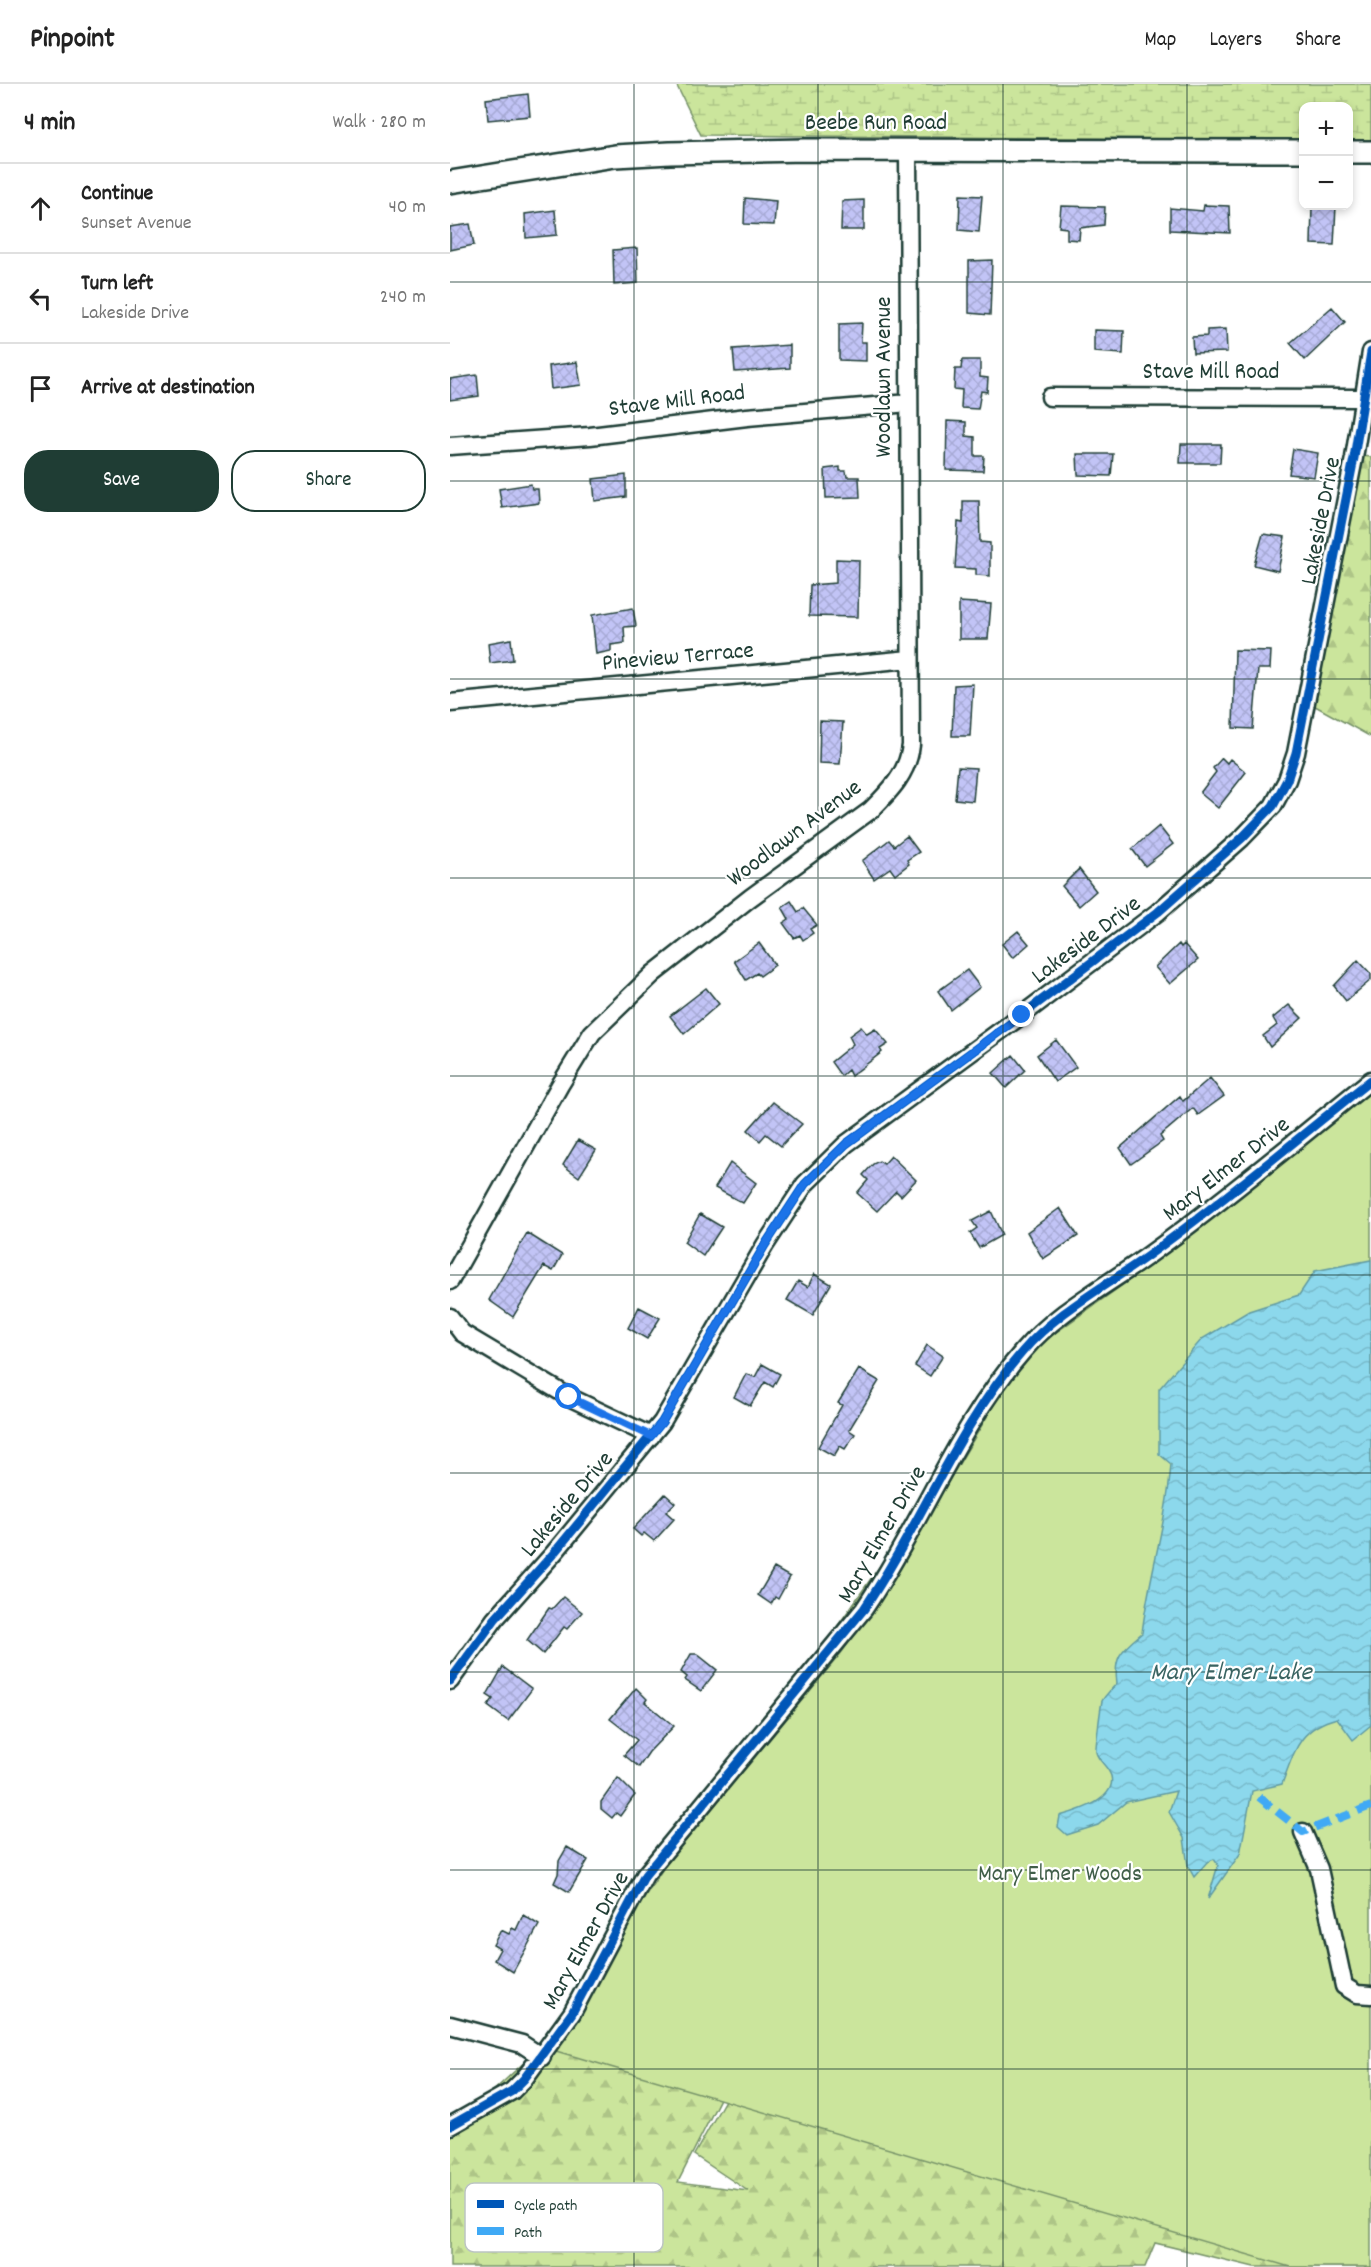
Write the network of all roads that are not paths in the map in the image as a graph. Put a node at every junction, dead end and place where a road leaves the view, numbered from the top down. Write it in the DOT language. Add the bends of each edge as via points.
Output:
graph roads {
  1 [pos="908,150"];
  2 [pos="1299,152"];
  3 [pos="1353,152"];
  4 [pos="1371,152"];
  5 [pos="450,182"];
  6 [pos="1371,352"];
  7 [pos="1050,396"];
  8 [pos="1367,396"];
  9 [pos="909,403"];
  10 [pos="450,446"];
  11 [pos="910,659"];
  12 [pos="450,703"];
  13 [pos="1371,1080"];
  14 [pos="450,1281"];
  15 [pos="450,1317"];
  16 [pos="651,1436"];
  17 [pos="450,1681"];
  18 [pos="1303,1832"];
  19 [pos="1371,1995"];
  20 [pos="450,2025"];
  21 [pos="542,2057"];
  22 [pos="450,2126"];
  1 -- 2 [label="main road, Beebe Run Road"];
  1 -- 5 [label="main road, Beebe Run Road" via="615,156"];
  1 -- 9 [label="street, Woodlawn Avenue"];
  3 -- 4 [label="main road"];
  6 -- 8 [label="street, Lakeside Drive"];
  7 -- 8 [label="street, Stave Mill Road"];
  8 -- 16 [label="street, Lakeside Drive" via="1296,753 1273,806 1158,912 888,1112 822,1166 786,1209"];
  9 -- 10 [label="street, Stave Mill Road" via="590,436"];
  9 -- 11 [label="street, Woodlawn Avenue"];
  11 -- 12 [label="street, Pineview Terrace"];
  11 -- 14 [label="street, Woodlawn Avenue" via="910,756 898,780 871,810 653,974 592,1033"];
  13 -- 21 [label="street, Mary Elmer Drive" via="1259,1173 1049,1325 1023,1351 966,1429 889,1572 864,1609 645,1875 583,1995"];
  15 -- 16 [label="street" via="462,1333 569,1397"];
  16 -- 17 [label="street, Lakeside Drive" via="495,1619"];
  18 -- 19 [label="street" via="1319,1869 1344,1986 1357,1994"];
  20 -- 21 [label="street" via="522,2044"];
  21 -- 22 [label="street, Mary Elmer Drive" via="512,2091"];
}
